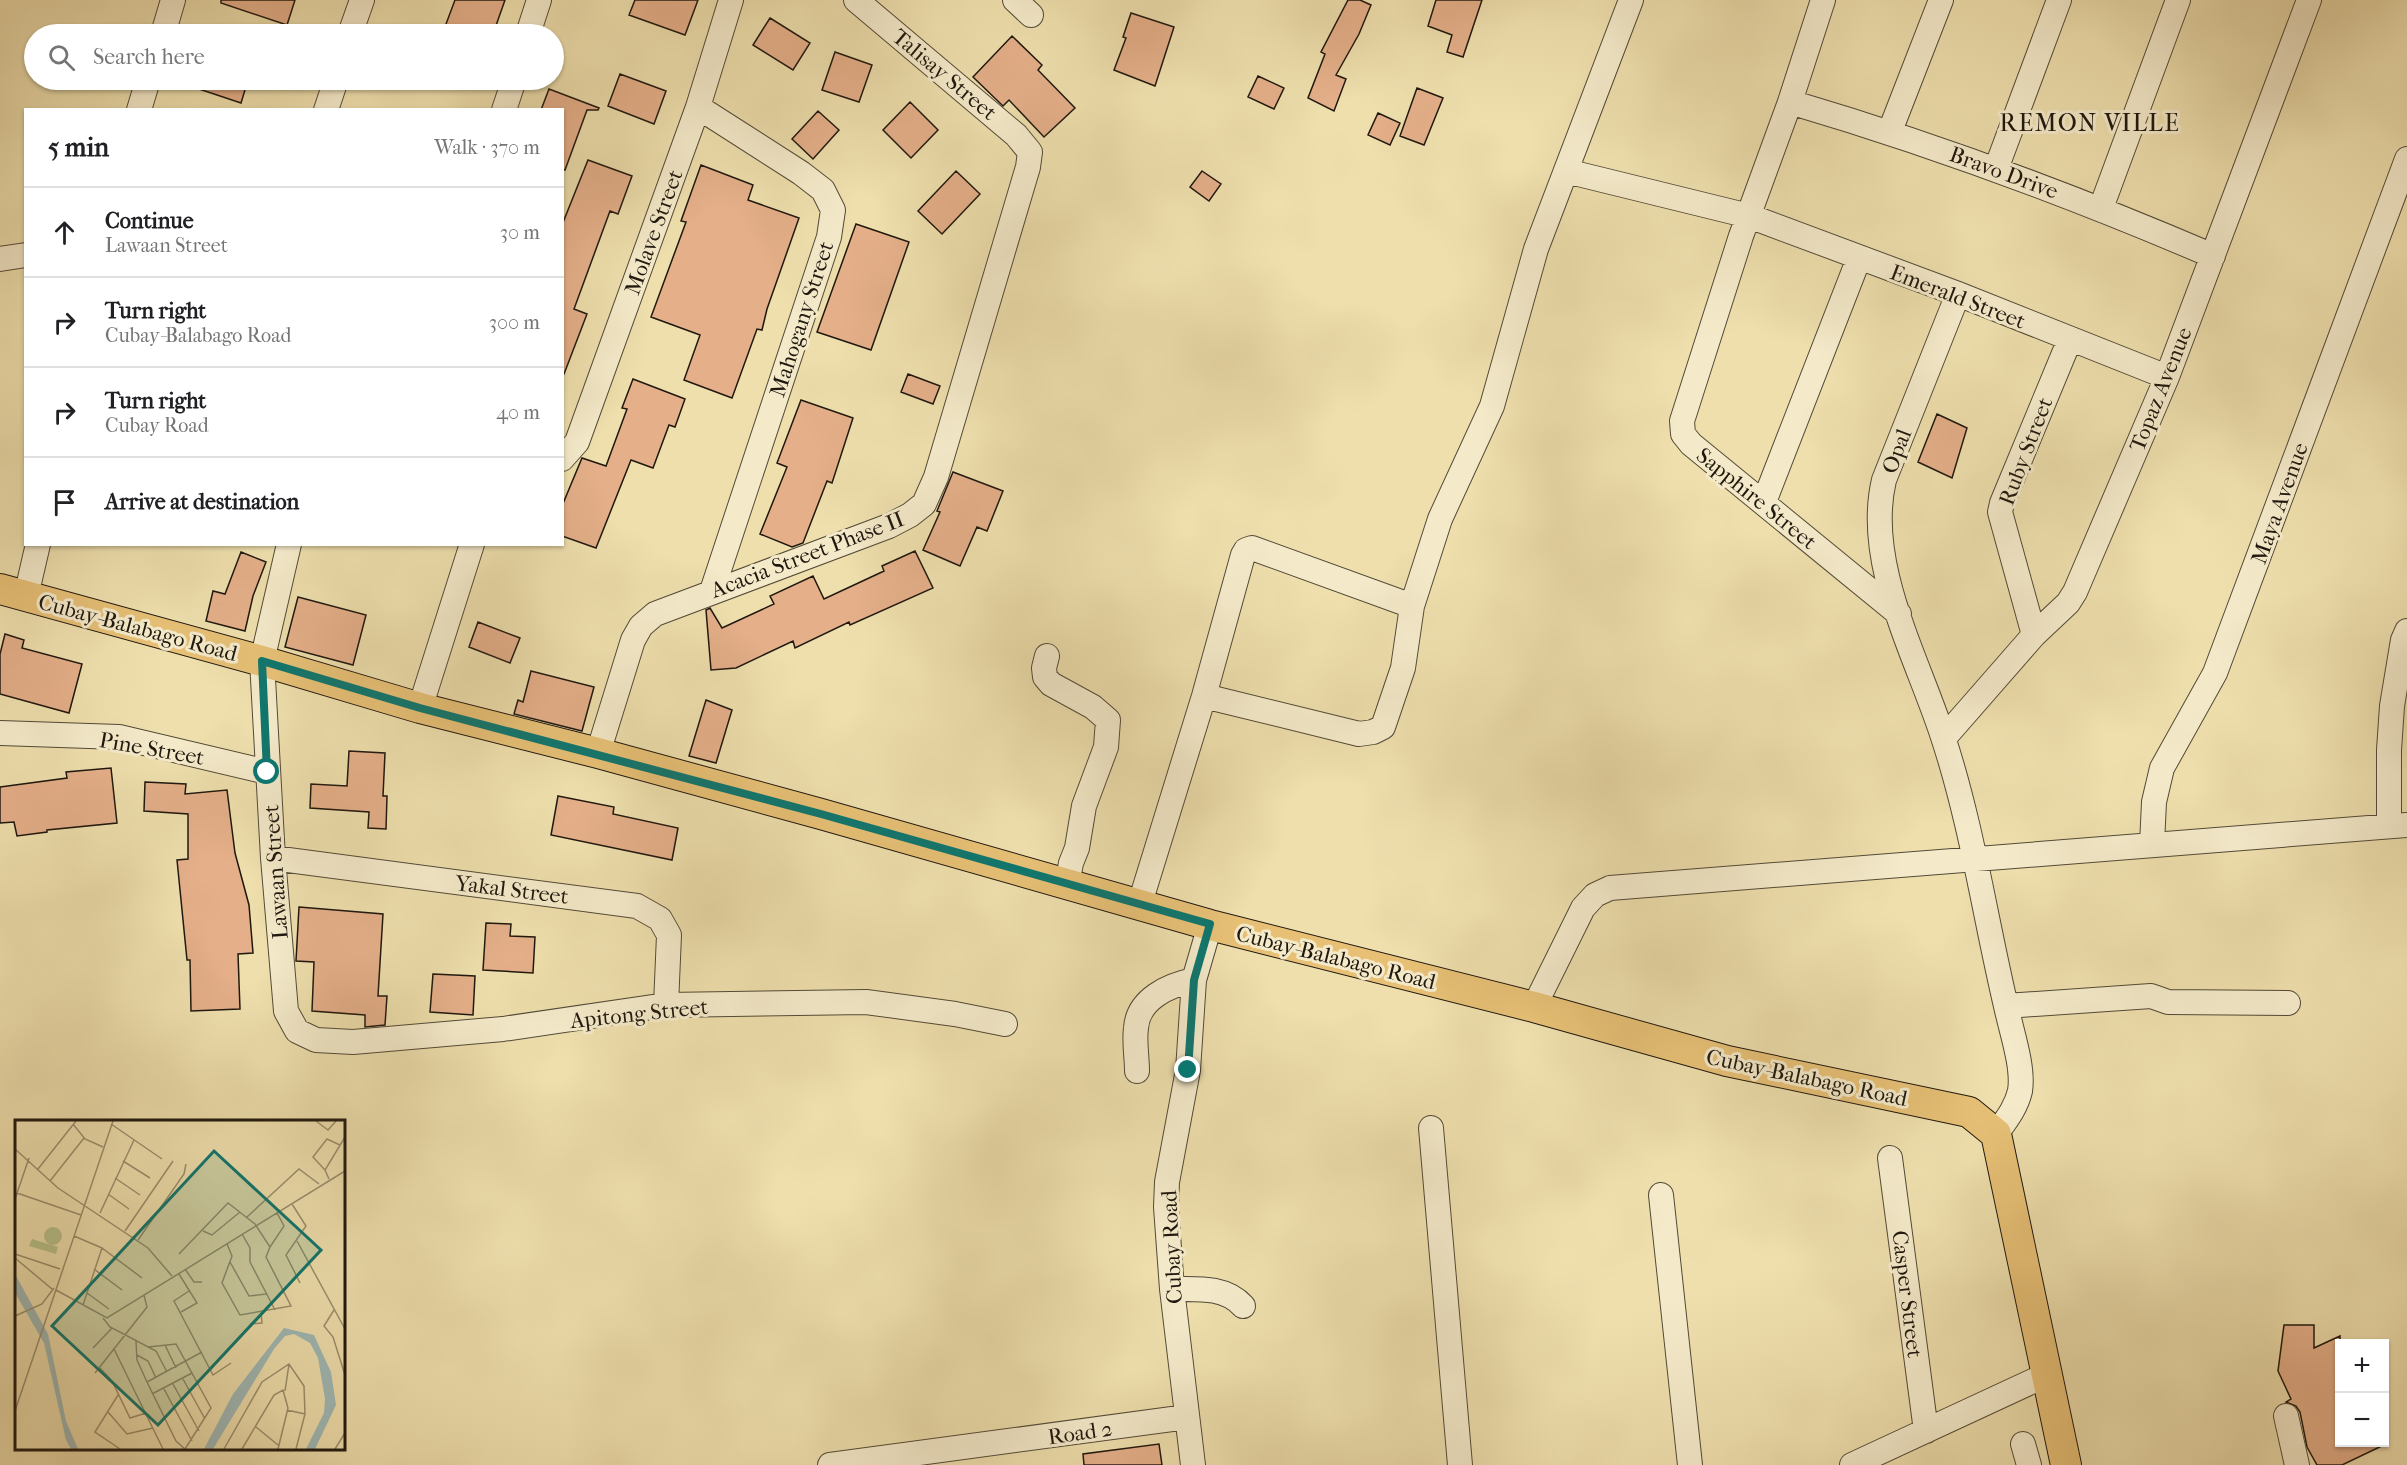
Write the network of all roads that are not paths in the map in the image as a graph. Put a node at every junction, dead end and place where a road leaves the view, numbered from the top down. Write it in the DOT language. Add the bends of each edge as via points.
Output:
graph roads {
  1 [pos="173,0"];
  2 [pos="362,0"];
  3 [pos="539,0"];
  4 [pos="731,0"];
  5 [pos="1631,0"];
  6 [pos="1823,0"];
  7 [pos="1941,0"];
  8 [pos="2059,0"];
  9 [pos="2178,0"];
  10 [pos="2309,0"];
  11 [pos="866,3"];
  12 [pos="165,24"];
  13 [pos="354,24"];
  14 [pos="531,24"];
  15 [pos="145,90"];
  16 [pos="333,90"];
  17 [pos="511,90"];
  18 [pos="1790,102"];
  19 [pos="698,107"];
  20 [pos="140,108"];
  21 [pos="327,108"];
  22 [pos="505,108"];
  23 [pos="1890,131"];
  24 [pos="1030,152"];
  25 [pos="2406,165"];
  26 [pos="1996,169"];
  27 [pos="1566,171"];
  28 [pos="2101,208"];
  29 [pos="1749,216"];
  30 [pos="24,255"];
  31 [pos="2213,256"];
  32 [pos="1859,258"];
  33 [pos="0,259"];
  34 [pos="1958,294"];
  35 [pos="2070,339"];
  36 [pos="2167,377"];
  37 [pos="564,457"];
  38 [pos="1764,502"];
  39 [pos="38,546"];
  40 [pos="290,546"];
  41 [pos="471,546"];
  42 [pos="712,591"];
  43 [pos="13,592"];
  44 [pos="1412,606"];
  45 [pos="1899,614"];
  46 [pos="2407,631"];
  47 [pos="2034,635"];
  48 [pos="1047,656"];
  49 [pos="262,661"];
  50 [pos="1204,696"];
  51 [pos="420,708"];
  52 [pos="0,733"];
  53 [pos="1944,738"];
  54 [pos="598,753"];
  55 [pos="267,772"];
  56 [pos="2398,825"];
  57 [pos="2152,843"];
  58 [pos="273,858"];
  59 [pos="1976,860"];
  60 [pos="1067,885"];
  61 [pos="1140,903"];
  62 [pos="1210,924"];
  63 [pos="1194,980"];
  64 [pos="2288,1003"];
  65 [pos="666,1005"];
  66 [pos="2006,1006"];
  67 [pos="1534,1007"];
  68 [pos="286,1011"];
  69 [pos="1005,1024"];
  70 [pos="1137,1071"];
  71 [pos="1431,1128"];
  72 [pos="1996,1134"];
  73 [pos="1890,1158"];
  74 [pos="1661,1195"];
  75 [pos="1172,1289"];
  76 [pos="1243,1306"];
  77 [pos="2046,1375"];
  78 [pos="2286,1416"];
  79 [pos="1187,1417"];
  80 [pos="1926,1431"];
  81 [pos="830,1465"];
  82 [pos="1193,1465"];
  83 [pos="1460,1465"];
  84 [pos="1690,1465"];
  85 [pos="1852,1465"];
  86 [pos="2066,1465"];
  87 [pos="2297,1465"];
  1 -- 12 [label="street"];
  2 -- 13 [label="street"];
  3 -- 14 [label="street"];
  4 -- 19 [label="street, Molave Street"];
  5 -- 27 [label="street"];
  6 -- 18 [label="street, Sapphire Street"];
  7 -- 23 [label="street"];
  8 -- 26 [label="street"];
  9 -- 28 [label="street"];
  10 -- 31 [label="street, Topaz Avenue"];
  11 -- 24 [label="street, Talisay Street" via="1016,135"];
  15 -- 20 [label="street"];
  16 -- 21 [label="street"];
  17 -- 22 [label="street"];
  18 -- 23 [label="street, Bravo Drive"];
  18 -- 29 [label="street, Sapphire Street"];
  19 -- 37 [label="street, Molave Street" via="578,442"];
  19 -- 42 [label="street, Mahogany Street" via="801,172 823,190 833,210 829,237"];
  23 -- 26 [label="street, Bravo Drive"];
  24 -- 42 [label="street, Acacia Street Phase II" via="936,477 924,504 889,526"];
  25 -- 57 [label="street, Maya Avenue" via="2216,673 2162,768 2154,802"];
  26 -- 28 [label="street, Bravo Drive"];
  27 -- 29 [label="street, Emerald Street"];
  27 -- 44 [label="street" via="1536,249 1492,406 1440,519"];
  28 -- 31 [label="street, Bravo Drive"];
  29 -- 32 [label="street, Emerald Street"];
  29 -- 38 [label="street, Sapphire Street" via="1682,421 1683,434 1691,444"];
  30 -- 33 [label="street"];
  31 -- 36 [label="street, Topaz Avenue"];
  32 -- 34 [label="street, Emerald Street"];
  32 -- 38 [label="street"];
  34 -- 35 [label="street, Emerald Street"];
  34 -- 45 [label="street, Opal" via="1881,496 1882,547"];
  35 -- 36 [label="street, Emerald Street"];
  35 -- 47 [label="street, Ruby Street" via="2000,512"];
  36 -- 47 [label="street, Topaz Avenue" via="2075,592 2060,613"];
  38 -- 45 [label="street, Sapphire Street"];
  39 -- 43 [label="street"];
  40 -- 49 [label="street, Lawaan Street"];
  41 -- 51 [label="street"];
  42 -- 54 [label="street, Acacia Street Phase II" via="655,614 641,626 633,640"];
  43 -- 49 [label="main road, Cubay-Balabago Road"];
  44 -- 50 [label="street" via="1403,668 1383,727 1373,732 1346,732"];
  44 -- 50 [label="street" via="1252,548 1246,550"];
  45 -- 53 [label="street, Opal"];
  46 -- 56 [label="street" via="2392,706 2389,750"];
  47 -- 53 [label="street, Topaz Avenue"];
  48 -- 60 [label="street" via="1045,677 1051,684 1108,720 1106,747 1083,806"];
  49 -- 51 [label="main road, Cubay-Balabago Road"];
  49 -- 55 [label="street, Lawaan Street"];
  50 -- 61 [label="street"];
  51 -- 54 [label="main road, Cubay-Balabago Road"];
  52 -- 55 [label="street, Pine Street" via="119,737"];
  53 -- 59 [label="street, Opal"];
  54 -- 60 [label="main road, Cubay-Balabago Road"];
  55 -- 58 [label="street, Lawaan Street"];
  56 -- 57 [label="street"];
  57 -- 59 [label="street"];
  58 -- 65 [label="street, Yakal Street" via="637,906 660,919 669,935"];
  58 -- 68 [label="street, Lawaan Street"];
  59 -- 66 [label="street, Opal"];
  59 -- 67 [label="street" via="1610,888 1594,895 1583,908"];
  60 -- 61 [label="main road, Cubay-Balabago Road"];
  61 -- 62 [label="main road, Cubay-Balabago Road"];
  62 -- 63 [label="street, Cubay Road"];
  62 -- 67 [label="main road, Cubay-Balabago Road"];
  63 -- 70 [label="street" via="1159,992 1140,1014 1136,1027"];
  63 -- 75 [label="street, Cubay Road" via="1188,1070 1167,1182"];
  64 -- 66 [label="street" via="2168,1002 2151,996"];
  65 -- 68 [label="street, Apitong Street" via="503,1029 353,1042 316,1040 297,1031"];
  65 -- 69 [label="street, Apitong Street" via="866,1002"];
  66 -- 72 [label="street, Opal" via="2020,1089 2012,1113"];
  67 -- 72 [label="main road, Cubay-Balabago Road" via="1727,1062 1970,1112"];
  71 -- 83 [label="street"];
  72 -- 77 [label="main road"];
  73 -- 80 [label="street, Casper Street"];
  74 -- 84 [label="street"];
  75 -- 76 [label="street" via="1232,1294"];
  75 -- 79 [label="street, Cubay Road"];
  77 -- 80 [label="street"];
  77 -- 86 [label="main road"];
  78 -- 87 [label="street"];
  79 -- 81 [label="street, Road 2"];
  79 -- 82 [label="street, Cubay Road"];
  80 -- 85 [label="street"];
}
